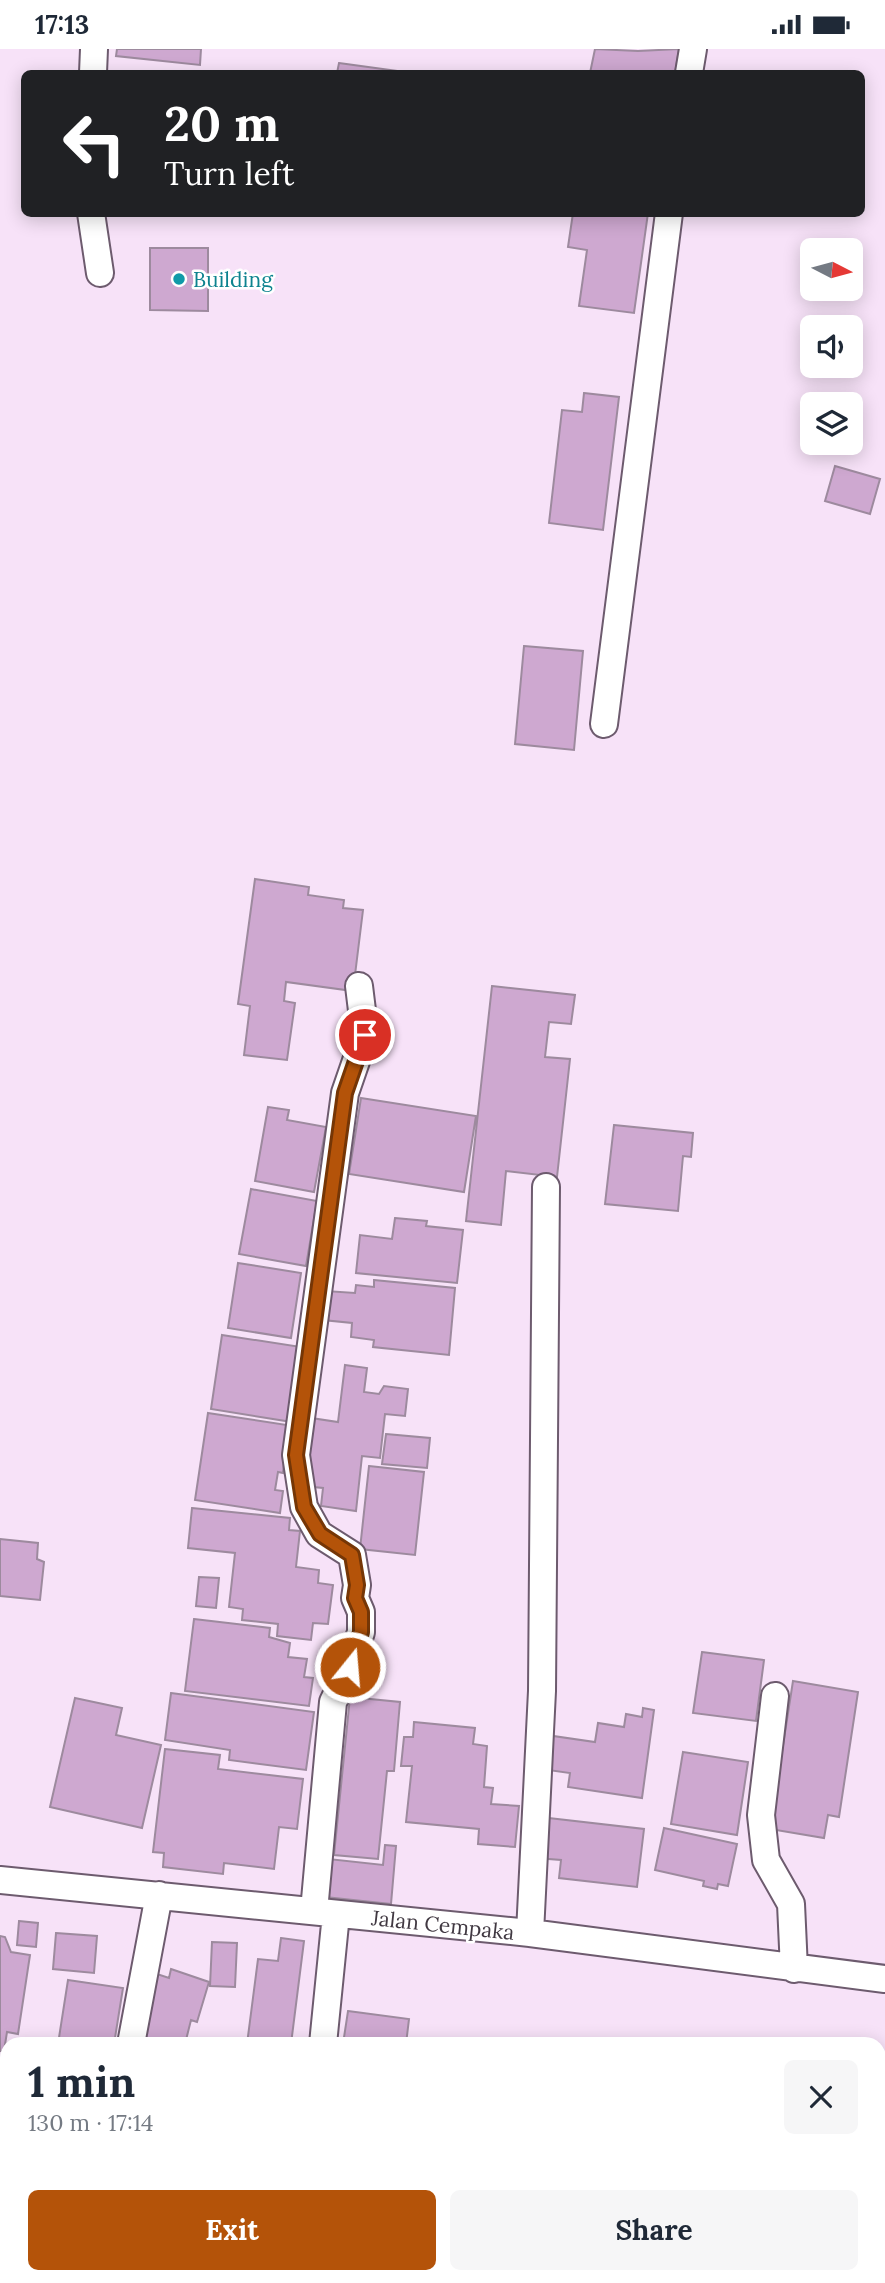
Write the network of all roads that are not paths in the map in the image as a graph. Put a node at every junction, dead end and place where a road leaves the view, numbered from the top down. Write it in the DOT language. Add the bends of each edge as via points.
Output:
graph roads {
  1 [pos="94,49"];
  2 [pos="693,49"];
  3 [pos="93,70"];
  4 [pos="690,70"];
  5 [pos="92,217"];
  6 [pos="668,217"];
  7 [pos="100,273"];
  8 [pos="604,724"];
  9 [pos="359,986"];
  10 [pos="546,1187"];
  11 [pos="775,1696"];
  12 [pos="0,1880"];
  13 [pos="159,1895"];
  14 [pos="325,1913"];
  15 [pos="530,1933"];
  16 [pos="794,1969"];
  17 [pos="885,1979"];
  18 [pos="132,2037"];
  19 [pos="323,2037"];
  1 -- 3 [label="street"];
  2 -- 4 [label="street"];
  5 -- 7 [label="street"];
  6 -- 8 [label="street"];
  9 -- 14 [label="street" via="365,1035 345,1093 296,1455 304,1507 320,1534 352,1555 355,1598 361,1612 361,1632 333,1702"];
  10 -- 15 [label="street" via="542,1691"];
  11 -- 16 [label="street" via="761,1815 766,1860 791,1904"];
  12 -- 13 [label="street, Jalan Cempaka"];
  13 -- 14 [label="street, Jalan Cempaka"];
  13 -- 18 [label="street"];
  14 -- 15 [label="street, Jalan Cempaka"];
  14 -- 19 [label="street"];
  15 -- 16 [label="street, Jalan Cempaka"];
  16 -- 17 [label="street, Jalan Cempaka"];
}
